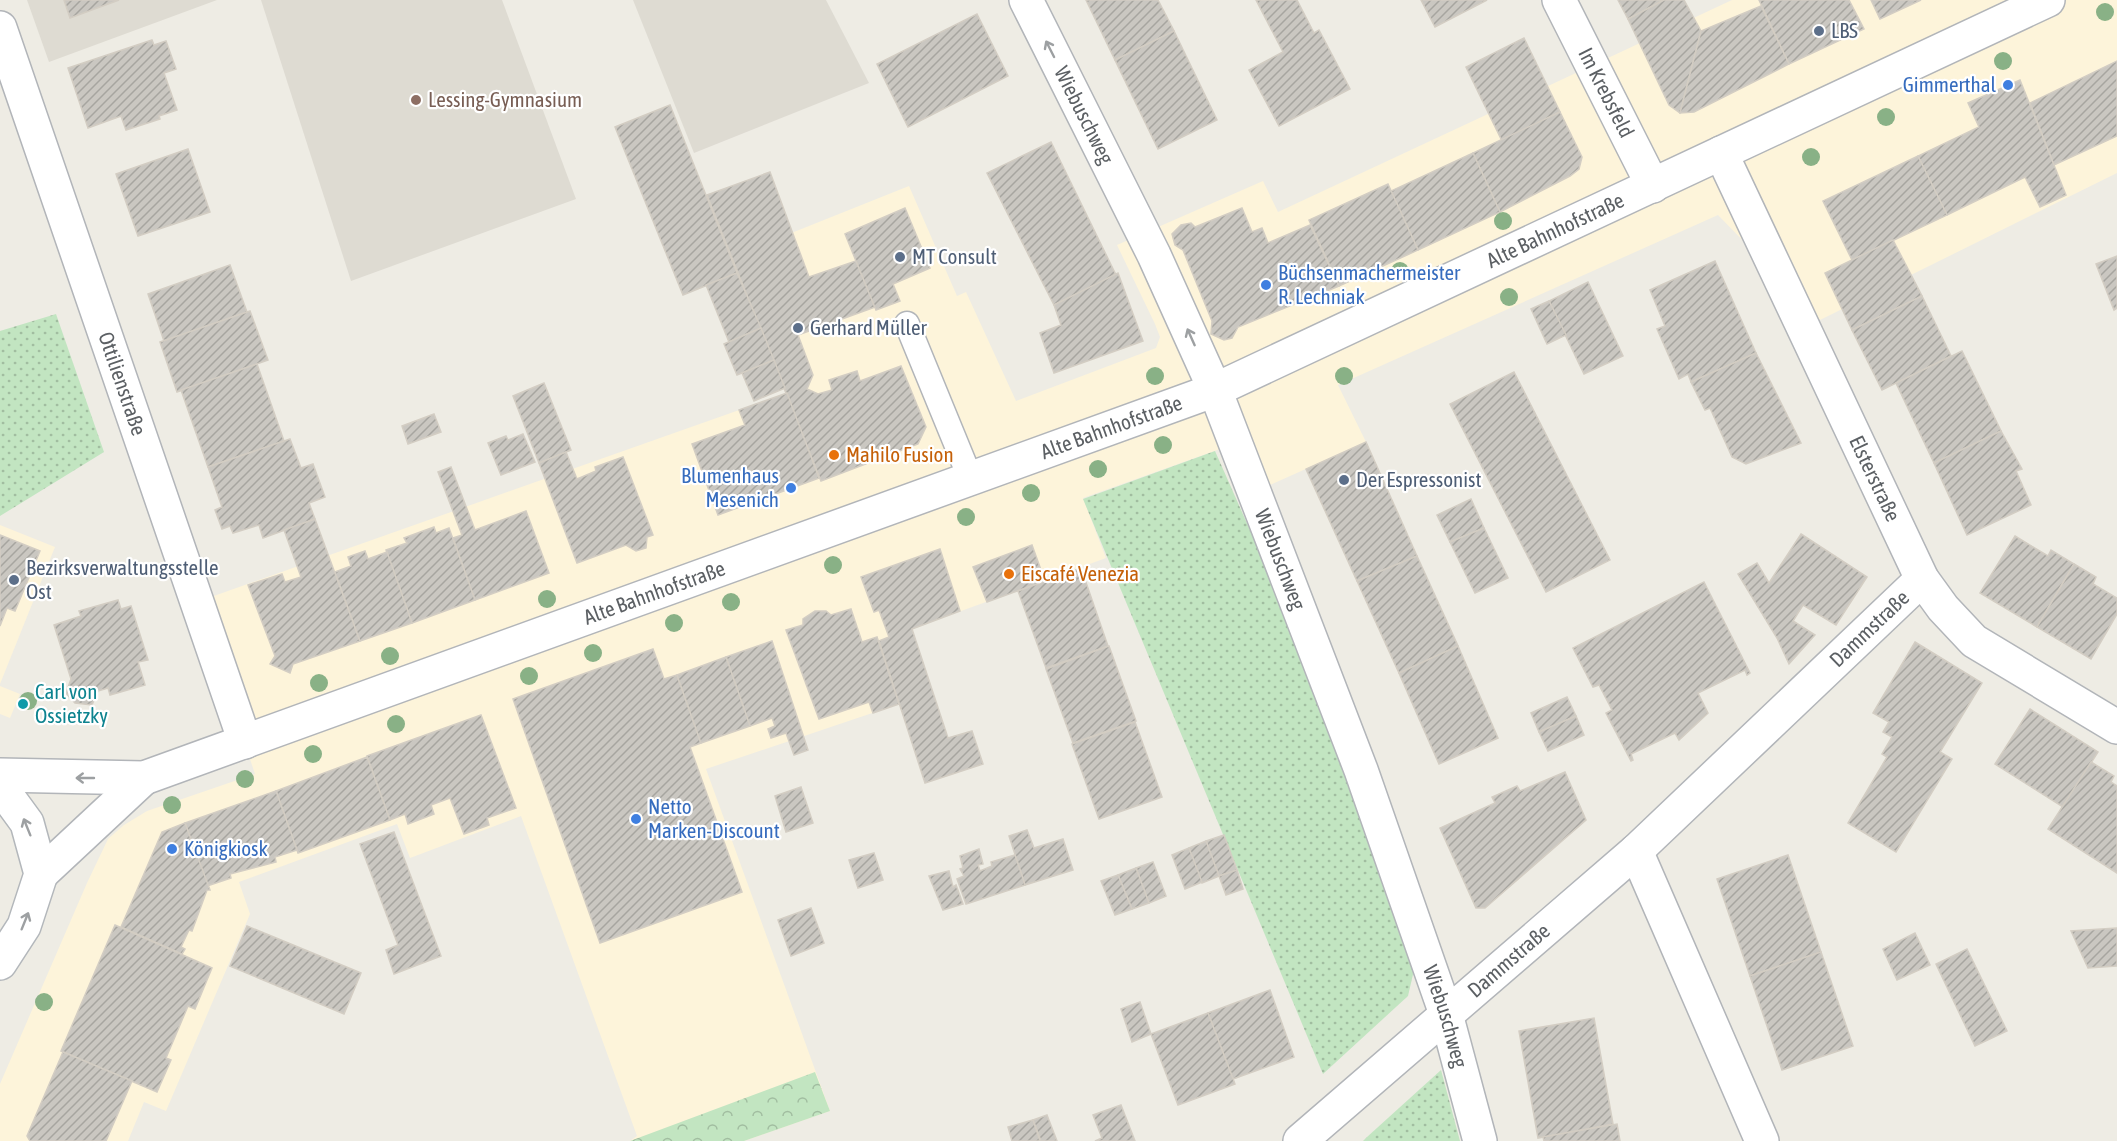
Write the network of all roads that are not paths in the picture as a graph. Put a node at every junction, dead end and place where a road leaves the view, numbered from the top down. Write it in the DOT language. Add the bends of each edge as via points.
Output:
graph roads {
  1 [pos="1026,0"];
  2 [pos="1559,0"];
  3 [pos="2048,0"];
  4 [pos="0,28"];
  5 [pos="1721,153"];
  6 [pos="1653,186"];
  7 [pos="907,324"];
  8 [pos="1215,390"];
  9 [pos="971,480"];
  10 [pos="1922,579"];
  11 [pos="2117,726"];
  12 [pos="245,742"];
  13 [pos="0,775"];
  14 [pos="144,778"];
  15 [pos="0,786"];
  16 [pos="1636,851"];
  17 [pos="41,874"];
  18 [pos="0,963"];
  19 [pos="1446,1014"];
  20 [pos="1300,1141"];
  21 [pos="1480,1141"];
  22 [pos="1762,1141"];
  8 -- 1 [label="street, Wiebuschweg, one-way" via="1154,255"];
  2 -- 6 [label="street, Im Krebsfeld"];
  3 -- 5 [label="street, Alte Bahnhofstraße"];
  4 -- 12 [label="street, Ottilienstraße"];
  5 -- 6 [label="street, Alte Bahnhofstraße"];
  5 -- 10 [label="street, Elsterstraße"];
  6 -- 8 [label="street, Alte Bahnhofstraße"];
  7 -- 9 [label="lane"];
  8 -- 9 [label="street, Alte Bahnhofstraße"];
  8 -- 19 [label="street, Wiebuschweg" via="1360,770"];
  9 -- 12 [label="street, Alte Bahnhofstraße"];
  10 -- 11 [label="street, Elsterstraße" via="1974,641"];
  10 -- 16 [label="street, Dammstraße"];
  12 -- 14 [label="street, Alte Bahnhofstraße"];
  14 -- 13 [label="street, Alte Bahnhofstraße, one-way"];
  14 -- 17 [label="street, Alte Bahnhofstraße"];
  17 -- 15 [label="street, one-way" via="27,823"];
  16 -- 19 [label="street, Dammstraße"];
  16 -- 22 [label="street"];
  18 -- 17 [label="street, one-way" via="24,926"];
  19 -- 20 [label="street, Dammstraße"];
  19 -- 21 [label="street, Wiebuschweg"];
}
